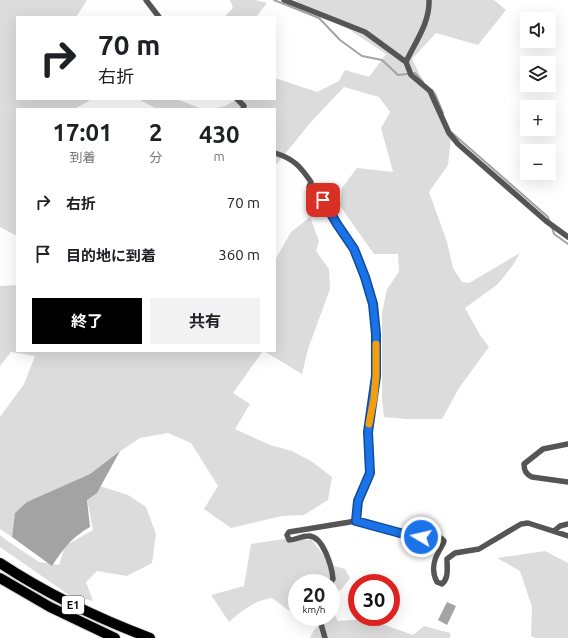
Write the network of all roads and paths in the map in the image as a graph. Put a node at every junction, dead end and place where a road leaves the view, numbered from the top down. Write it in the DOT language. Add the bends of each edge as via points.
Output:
graph roads {
  1 [pos="146,0"];
  2 [pos="284,0"];
  3 [pos="429,0"];
  4 [pos="158,16"];
  5 [pos="406,62"];
  6 [pos="238,100"];
  7 [pos="243,108"];
  8 [pos="276,153"];
  9 [pos="568,237"];
  10 [pos="568,444"];
  11 [pos="568,482"];
  12 [pos="356,521"];
  13 [pos="568,524"];
  14 [pos="554,531"];
  15 [pos="568,536"];
  16 [pos="0,563"];
  17 [pos="333,574"];
  18 [pos="0,578"];
  19 [pos="322,626"];
  20 [pos="114,638"];
  21 [pos="150,638"];
  22 [pos="325,638"];
  1 -- 4 [label="street"];
  2 -- 5 [label="street" via="365,32"];
  3 -- 5 [label="street" via="430,12"];
  5 -- 9 [label="street" via="410,72 430,91 449,133 458,144"];
  6 -- 7 [label="street"];
  8 -- 12 [label="street" via="287,157 301,168 312,182 309,187 323,200 354,249 373,304 376,376 368,432 370,473 358,501"];
  10 -- 11 [label="street" via="543,449 524,464 524,470 532,478"];
  12 -- 14 [label="street" via="411,536 441,538 444,541 443,546 438,553 433,576 442,584 447,577 447,559 455,553 479,549 521,524 528,523"];
  12 -- 17 [label="street" via="292,531 287,535 289,540 308,536 316,538 322,544"];
  13 -- 14 [label="street"];
  14 -- 15 [label="street"];
  16 -- 21 [label="highway, E1" via="59,598"];
  18 -- 20 [label="highway, E1" via="50,607"];
  19 -- 22 [label="street"];
}
